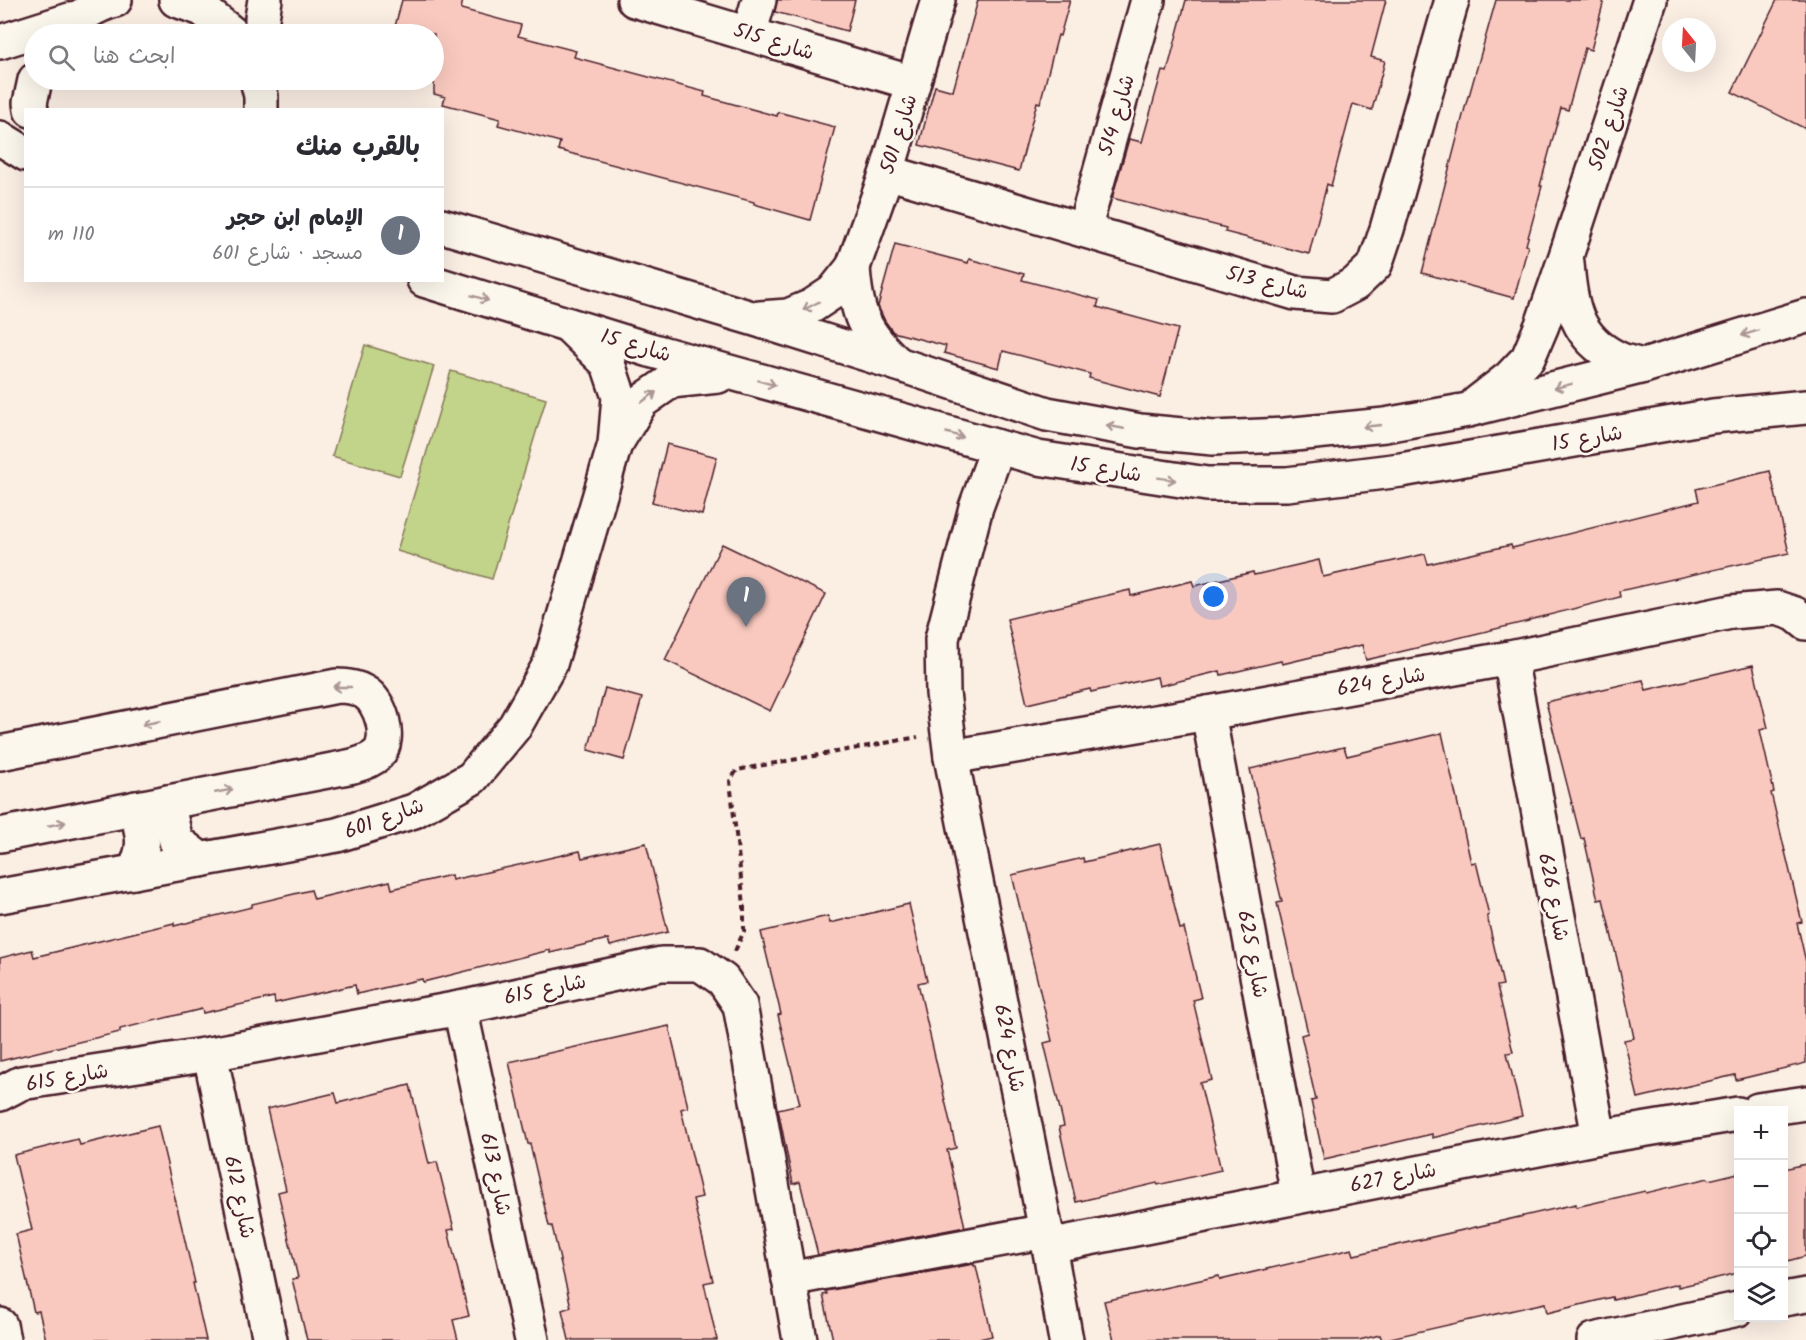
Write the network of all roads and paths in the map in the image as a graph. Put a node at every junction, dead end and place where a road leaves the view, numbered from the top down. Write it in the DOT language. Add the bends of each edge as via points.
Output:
graph roads {
  1 [pos="116,0"];
  2 [pos="177,0"];
  3 [pos="265,0"];
  4 [pos="634,0"];
  5 [pos="759,0"];
  6 [pos="938,0"];
  7 [pos="1148,0"];
  8 [pos="1452,0"];
  9 [pos="1650,0"];
  10 [pos="71,24"];
  11 [pos="221,24"];
  12 [pos="262,24"];
  13 [pos="749,34"];
  14 [pos="24,36"];
  15 [pos="0,42"];
  16 [pos="913,83"];
  17 [pos="33,90"];
  18 [pos="31,108"];
  19 [pos="0,138"];
  20 [pos="24,153"];
  21 [pos="887,172"];
  22 [pos="444,227"];
  23 [pos="1084,230"];
  24 [pos="1566,256"];
  25 [pos="853,267"];
  26 [pos="430,282"];
  27 [pos="1806,316"];
  28 [pos="755,319"];
  29 [pos="567,325"];
  30 [pos="898,364"];
  31 [pos="1644,366"];
  32 [pos="736,374"];
  33 [pos="1806,407"];
  34 [pos="1468,410"];
  35 [pos="615,444"];
  36 [pos="998,447"];
  37 [pos="1806,623"];
  38 [pos="1510,658"];
  39 [pos="1208,713"];
  40 [pos="949,744"];
  41 [pos="0,753"];
  42 [pos="152,805"];
  43 [pos="0,835"];
  44 [pos="201,860"];
  45 [pos="134,872"];
  46 [pos="0,896"];
  47 [pos="723,980"];
  48 [pos="460,1008"];
  49 [pos="210,1054"];
  50 [pos="0,1094"];
  51 [pos="1806,1103"];
  52 [pos="1785,1106"];
  53 [pos="1734,1115"];
  54 [pos="1599,1137"];
  55 [pos="1298,1195"];
  56 [pos="1048,1238"];
  57 [pos="789,1279"];
  58 [pos="1734,1310"];
  59 [pos="0,1325"];
  60 [pos="3,1340"];
  61 [pos="270,1340"];
  62 [pos="532,1340"];
  63 [pos="800,1340"];
  64 [pos="1066,1340"];
  65 [pos="1594,1340"];
  1 -- 10 [label="street" via="102,3"];
  2 -- 11 [label="street" via="202,9"];
  3 -- 12 [label="street"];
  4 -- 13 [label="street, شارع 515"];
  5 -- 13 [label="street"];
  6 -- 16 [label="street, شارع 501"];
  7 -- 23 [label="street, شارع 514"];
  8 -- 23 [label="street, شارع 513" via="1387,230 1375,265 1355,284 1332,296 1294,293"];
  9 -- 24 [label="street, شارع 502"];
  13 -- 16 [label="street, شارع 515"];
  14 -- 15 [label="street"];
  16 -- 21 [label="street, شارع 501"];
  17 -- 18 [label="street"];
  19 -- 20 [label="street"];
  21 -- 23 [label="street, شارع 513"];
  21 -- 25 [label="street, شارع 501"];
  22 -- 28 [label="street, شارع 15"];
  24 -- 31 [label="street, شارع 502" via="1569,293 1577,320 1593,342 1617,359"];
  24 -- 34 [label="street, شارع 502" via="1528,358"];
  25 -- 28 [label="street, شارع 501, one-way" via="833,292 812,306 788,316"];
  25 -- 30 [label="street, شارع 501" via="862,322"];
  26 -- 29 [label="street, شارع 15, one-way"];
  27 -- 31 [label="street, شارع 15, one-way"];
  28 -- 30 [label="street, شارع 15"];
  29 -- 32 [label="street, شارع 15"];
  29 -- 35 [label="street, شارع 601" via="608,364 619,397"];
  34 -- 30 [label="street, شارع 15, one-way" via="1384,425 1213,438 1140,431 1047,414"];
  31 -- 34 [label="street, شارع 15, one-way"];
  35 -- 32 [label="street, شارع 601, one-way" via="641,402 671,381"];
  32 -- 36 [label="street, شارع 15, one-way"];
  36 -- 33 [label="street, شارع 15, one-way" via="1038,458 1206,484 1287,484 1401,470 1713,416"];
  35 -- 44 [label="street, شارع 601" via="550,664 515,726 472,778 414,811 337,835"];
  36 -- 40 [label="street, شارع 624" via="976,507 942,639"];
  37 -- 38 [label="street, شارع 624" via="1777,608 1731,612"];
  38 -- 39 [label="street, شارع 624"];
  38 -- 54 [label="street, شارع 626"];
  39 -- 40 [label="street, شارع 624"];
  39 -- 55 [label="street, شارع 625"];
  40 -- 47 [label="path" via="737,770 729,781 744,931"];
  40 -- 56 [label="street, شارع 624"];
  42 -- 41 [label="street, one-way" via="367,762 379,753 385,740 377,706 366,692 337,686"];
  43 -- 42 [label="street, one-way"];
  42 -- 44 [label="street" via="176,841"];
  42 -- 45 [label="street" via="142,856"];
  44 -- 45 [label="street, شارع 601"];
  45 -- 46 [label="street, شارع 601"];
  47 -- 48 [label="street, شارع 615" via="700,964 661,964"];
  47 -- 57 [label="street, شارع 615" via="740,1005"];
  48 -- 49 [label="street, شارع 615"];
  48 -- 62 [label="street, شارع 613"];
  49 -- 50 [label="street, شارع 615" via="21,1083"];
  49 -- 61 [label="street, شارع 612"];
  51 -- 52 [label="street"];
  53 -- 54 [label="street, شارع 627"];
  54 -- 55 [label="street, شارع 627"];
  55 -- 56 [label="street, شارع 627"];
  56 -- 57 [label="street, شارع 627"];
  56 -- 64 [label="street, شارع 624"];
  57 -- 63 [label="street, شارع 615"];
  58 -- 65 [label="street"];
  59 -- 60 [label="street"];
}
